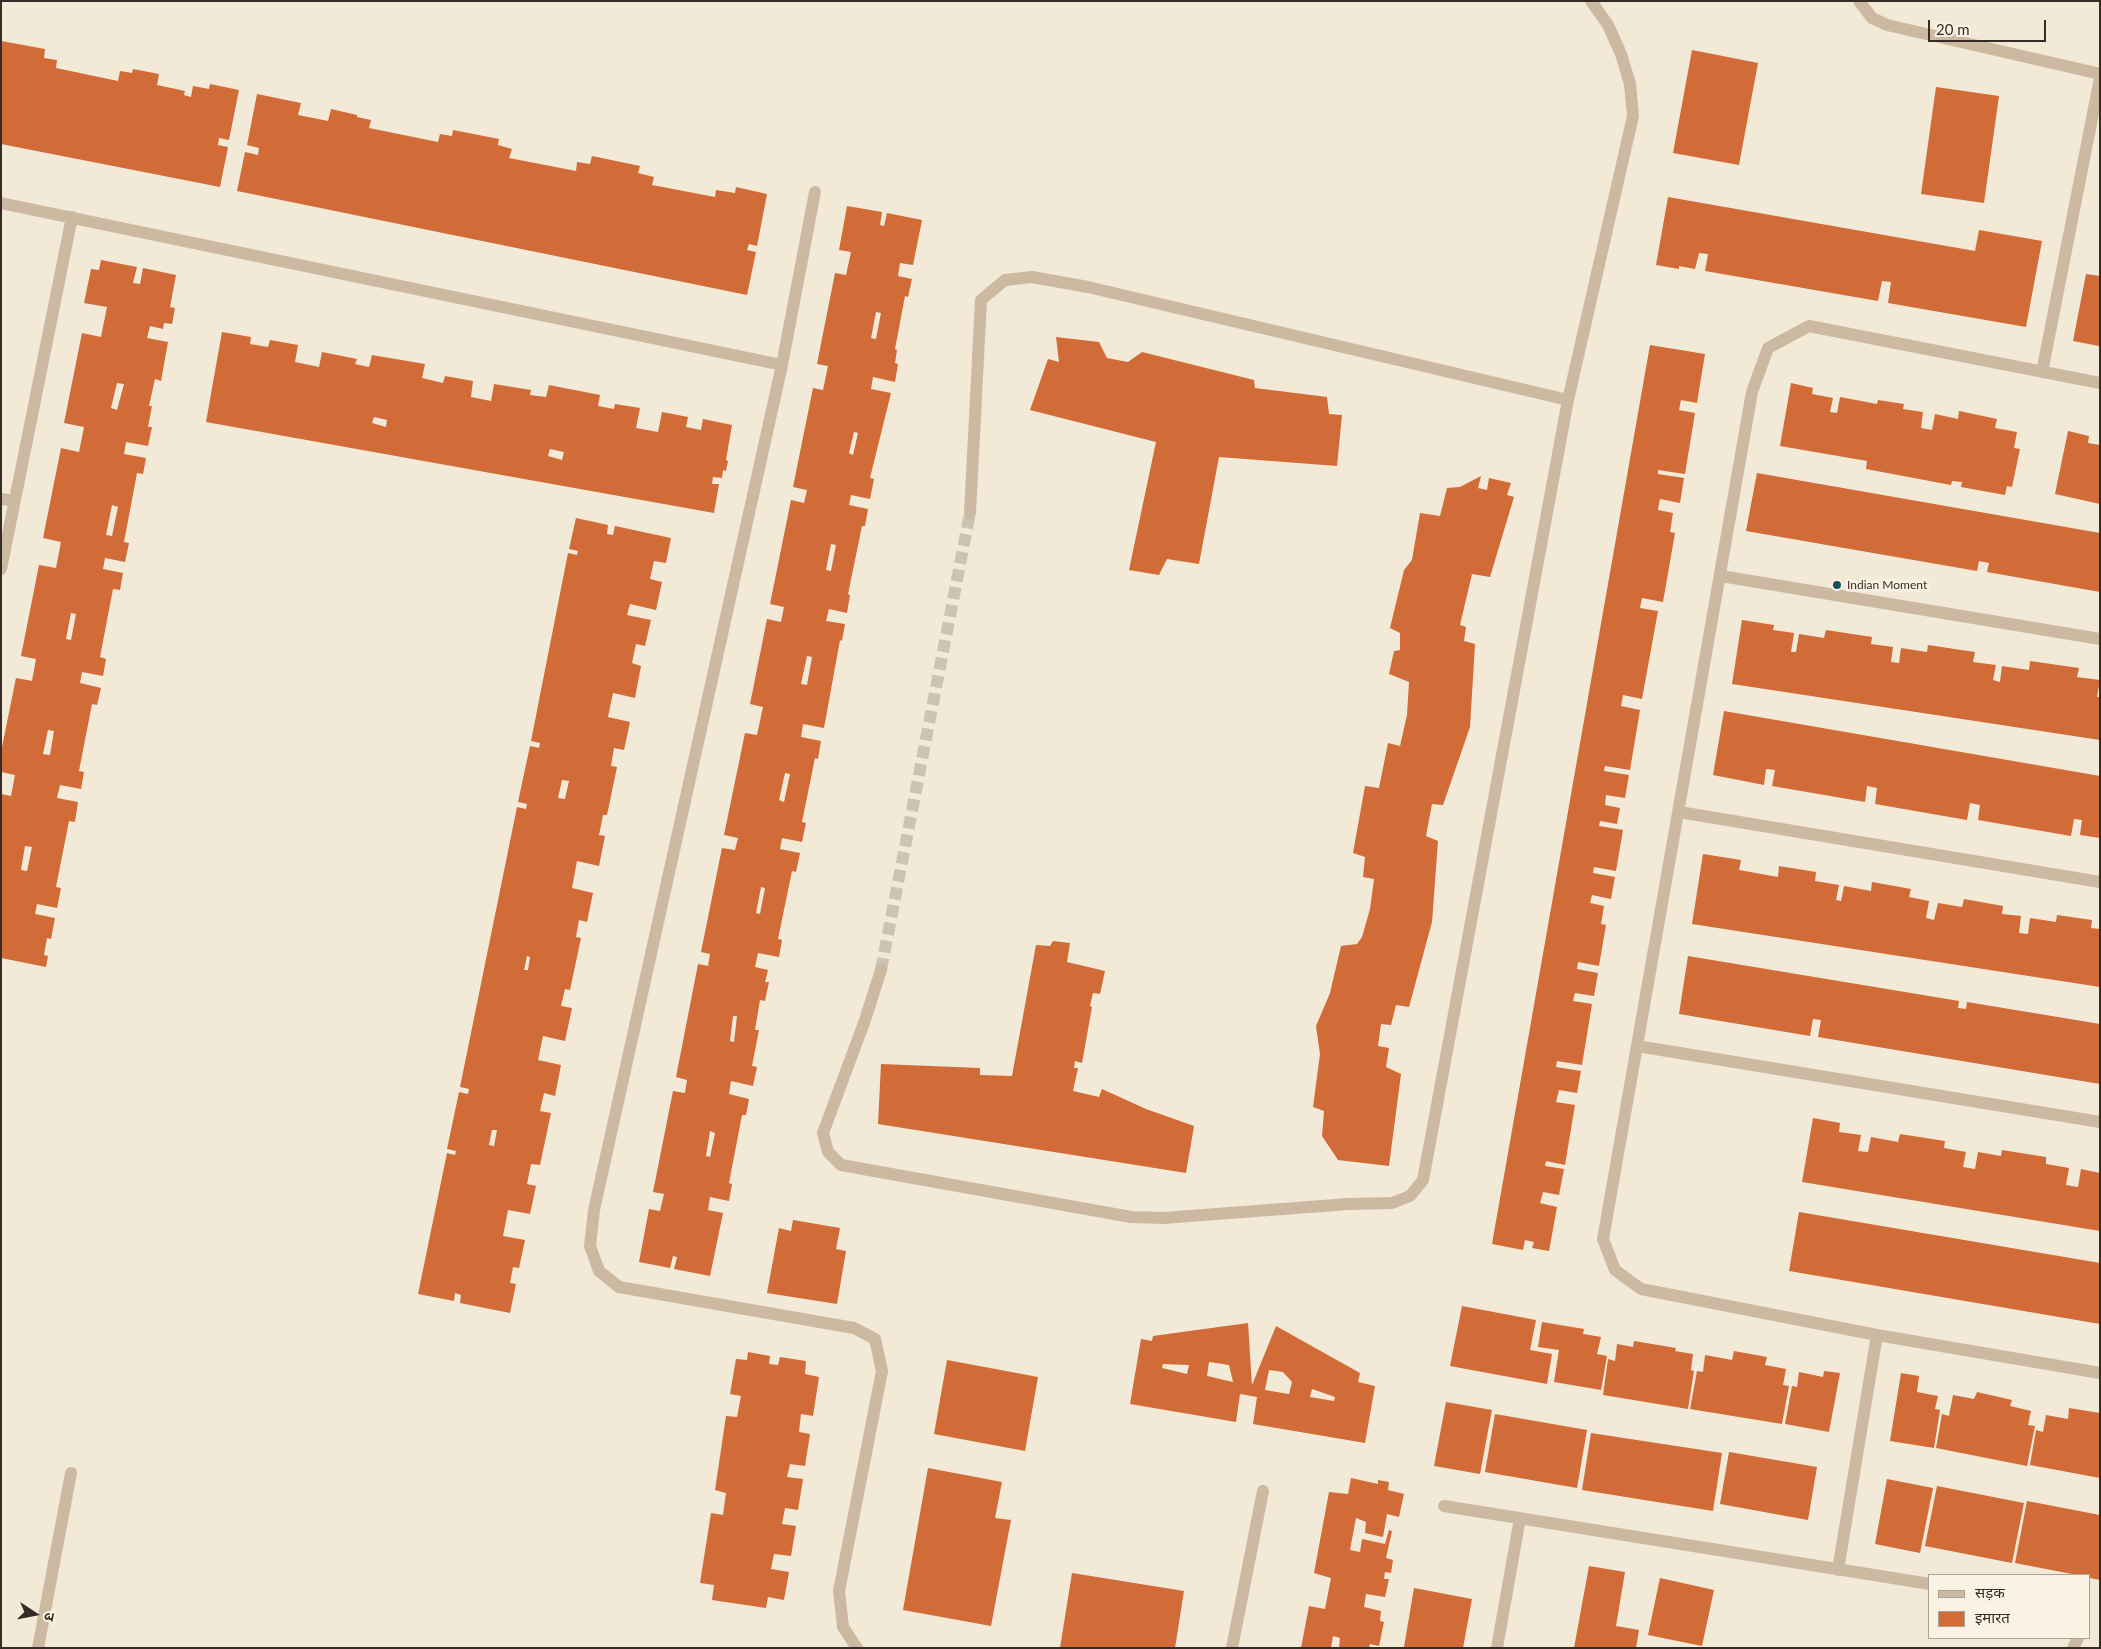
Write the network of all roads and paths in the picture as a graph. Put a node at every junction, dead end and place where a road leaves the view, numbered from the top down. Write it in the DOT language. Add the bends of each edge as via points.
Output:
graph roads {
  1 [pos="1590,1"];
  2 [pos="1859,1"];
  3 [pos="2100,74"];
  4 [pos="2100,78"];
  5 [pos="815,192"];
  6 [pos="1,203"];
  7 [pos="72,217"];
  8 [pos="782,366"];
  9 [pos="2042,372"];
  10 [pos="2100,383"];
  11 [pos="1568,400"];
  12 [pos="1,499"];
  13 [pos="15,501"];
  14 [pos="970,513"];
  15 [pos="1,569"];
  16 [pos="1721,576"];
  17 [pos="2100,639"];
  18 [pos="1679,812"];
  19 [pos="2100,882"];
  20 [pos="881,970"];
  21 [pos="1637,1046"];
  22 [pos="2100,1122"];
  23 [pos="1878,1335"];
  24 [pos="2100,1373"];
  25 [pos="71,1473"];
  26 [pos="1263,1491"];
  27 [pos="1444,1506"];
  28 [pos="1520,1518"];
  29 [pos="1838,1570"];
  30 [pos="1928,1584"];
  31 [pos="38,1648"];
  32 [pos="857,1648"];
  33 [pos="1232,1648"];
  34 [pos="1496,1648"];
  1 -- 11 [label="street" via="1608,25 1621,54 1630,84 1633,116"];
  2 -- 3 [label="street" via="1872,18 1887,26"];
  4 -- 9 [label="street"];
  5 -- 8 [label="street"];
  6 -- 7 [label="street"];
  7 -- 8 [label="street"];
  7 -- 13 [label="street"];
  8 -- 32 [label="street" via="594,1210 590,1246 599,1271 619,1287 854,1328 874,1339 882,1372 840,1591 843,1628"];
  9 -- 10 [label="street"];
  9 -- 16 [label="street" via="1808,326 1768,348 1752,392"];
  11 -- 14 [label="street" via="1088,287 1032,278 1005,280 982,300"];
  11 -- 20 [label="street" via="1423,1180 1410,1196 1392,1203 1163,1218 1131,1217 840,1166 828,1152 823,1133"];
  12 -- 13 [label="street"];
  13 -- 15 [label="street"];
  16 -- 17 [label="street"];
  16 -- 18 [label="street"];
  18 -- 19 [label="street"];
  18 -- 21 [label="street"];
  21 -- 22 [label="street"];
  21 -- 23 [label="street" via="1603,1239 1615,1270 1641,1289"];
  23 -- 24 [label="street"];
  23 -- 29 [label="street"];
  25 -- 31 [label="street"];
  26 -- 33 [label="street"];
  27 -- 28 [label="street"];
  28 -- 29 [label="street"];
  28 -- 34 [label="street"];
  29 -- 30 [label="street"];
}
